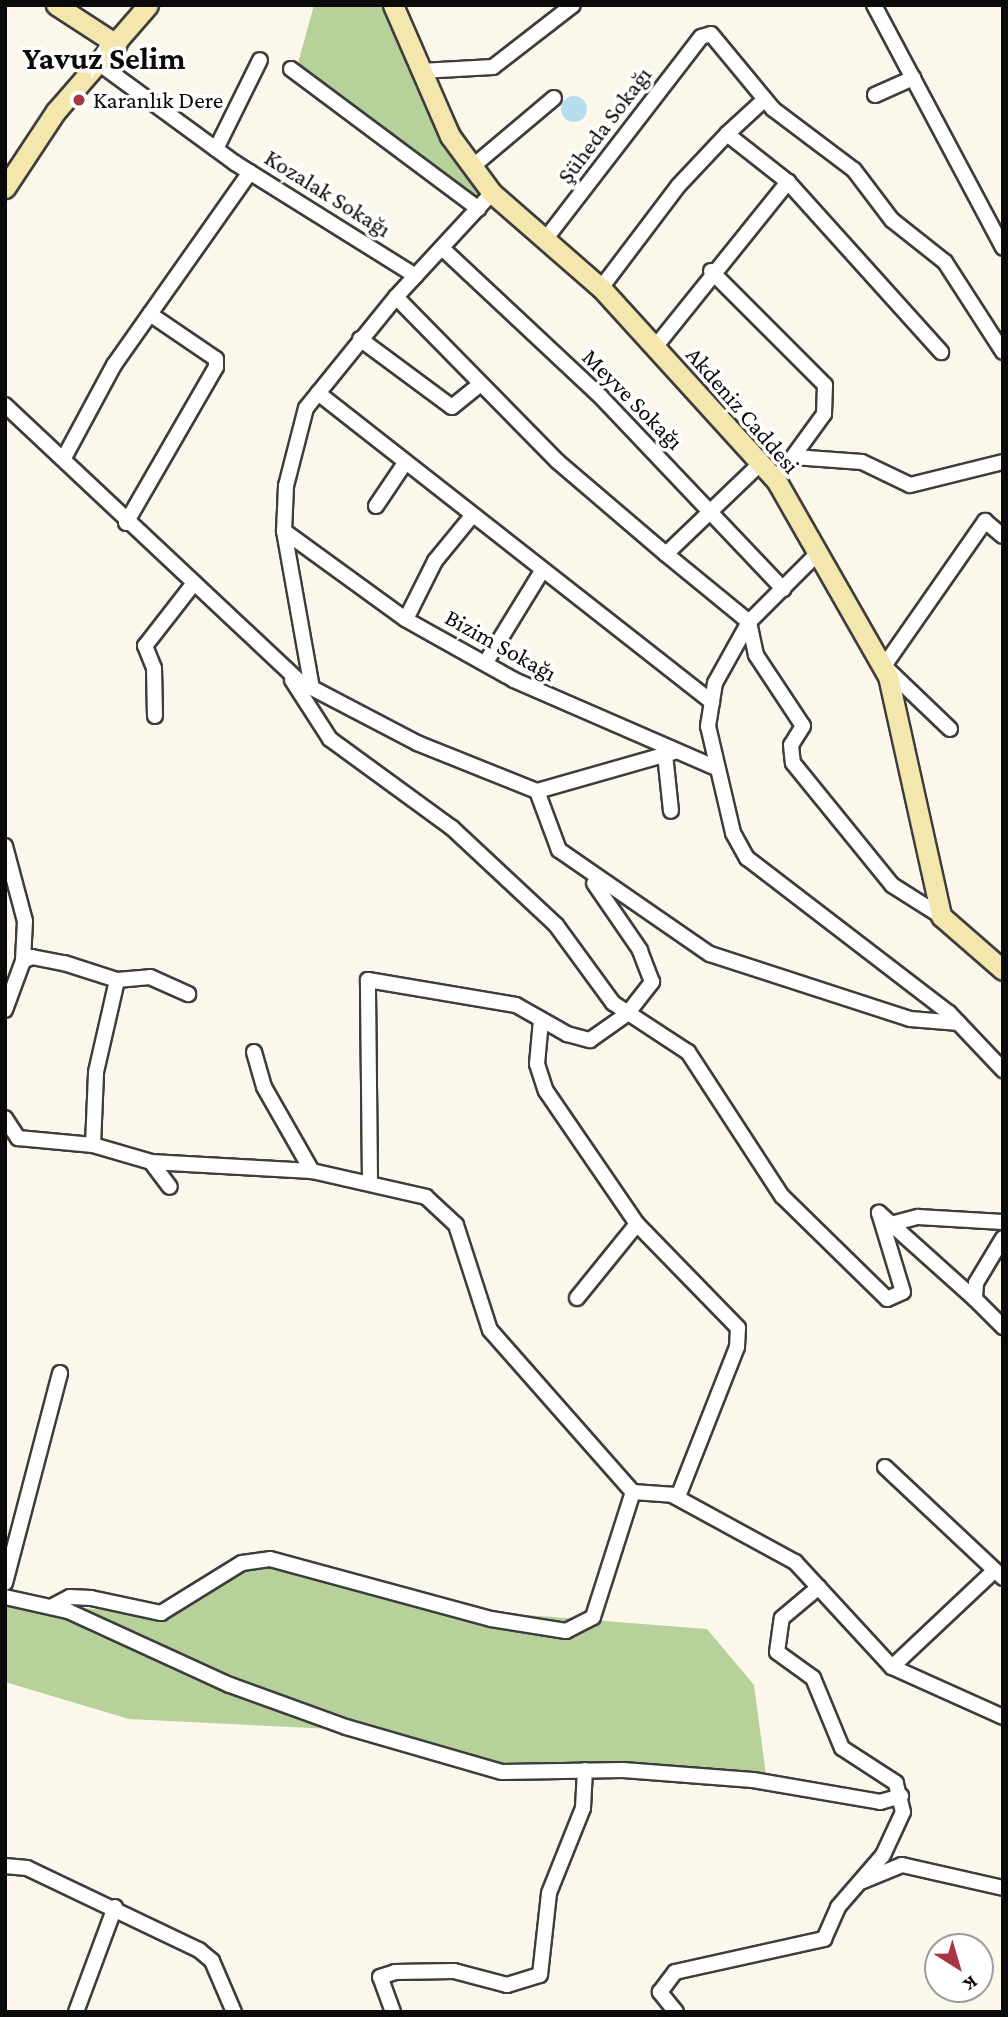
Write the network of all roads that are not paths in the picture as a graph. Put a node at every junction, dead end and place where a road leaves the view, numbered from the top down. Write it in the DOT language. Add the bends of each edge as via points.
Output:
graph roads {
  1 [pos="56,5"];
  2 [pos="148,5"];
  3 [pos="393,5"];
  4 [pos="573,5"];
  5 [pos="874,5"];
  6 [pos="116,44"];
  7 [pos="260,60"];
  8 [pos="97,62"];
  9 [pos="291,69"];
  10 [pos="421,71"];
  11 [pos="913,78"];
  12 [pos="875,95"];
  13 [pos="554,97"];
  14 [pos="764,100"];
  15 [pos="727,134"];
  16 [pos="216,149"];
  17 [pos="472,167"];
  18 [pos="250,172"];
  19 [pos="788,182"];
  20 [pos="5,188"];
  21 [pos="492,193"];
  22 [pos="479,209"];
  23 [pos="544,240"];
  24 [pos="1003,248"];
  25 [pos="443,249"];
  26 [pos="712,271"];
  27 [pos="416,276"];
  28 [pos="601,288"];
  29 [pos="396,297"];
  30 [pos="150,314"];
  31 [pos="360,339"];
  32 [pos="656,346"];
  33 [pos="941,352"];
  34 [pos="1003,352"];
  35 [pos="479,385"];
  36 [pos="318,393"];
  37 [pos="5,405"];
  38 [pos="65,456"];
  39 [pos="794,457"];
  40 [pos="1003,461"];
  41 [pos="405,463"];
  42 [pos="761,463"];
  43 [pos="776,480"];
  44 [pos="376,506"];
  45 [pos="709,510"];
  46 [pos="472,516"];
  47 [pos="126,523"];
  48 [pos="284,531"];
  49 [pos="1003,536"];
  50 [pos="818,553"];
  51 [pos="666,554"];
  52 [pos="542,571"];
  53 [pos="194,583"];
  54 [pos="783,589"];
  55 [pos="406,620"];
  56 [pos="749,622"];
  57 [pos="486,662"];
  58 [pos="884,666"];
  59 [pos="292,680"];
  60 [pos="312,688"];
  61 [pos="712,702"];
  62 [pos="155,716"];
  63 [pos="950,729"];
  64 [pos="669,753"];
  65 [pos="714,767"];
  66 [pos="537,791"];
  67 [pos="671,811"];
  68 [pos="5,846"];
  69 [pos="588,876"];
  70 [pos="941,916"];
  71 [pos="23,961"];
  72 [pos="1003,970"];
  73 [pos="117,980"];
  74 [pos="188,994"];
  75 [pos="5,1010"];
  76 [pos="627,1014"];
  77 [pos="541,1020"];
  78 [pos="959,1023"];
  79 [pos="254,1052"];
  80 [pos="1003,1070"];
  81 [pos="5,1118"];
  82 [pos="93,1145"];
  83 [pos="151,1162"];
  84 [pos="312,1171"];
  85 [pos="370,1181"];
  86 [pos="170,1187"];
  87 [pos="1003,1222"];
  88 [pos="637,1224"];
  89 [pos="891,1224"];
  90 [pos="1003,1238"];
  91 [pos="577,1298"];
  92 [pos="975,1299"];
  93 [pos="1003,1327"];
  94 [pos="60,1373"];
  95 [pos="885,1467"];
  96 [pos="633,1492"];
  97 [pos="678,1497"];
  98 [pos="999,1574"];
  99 [pos="5,1583"];
  100 [pos="819,1587"];
  101 [pos="5,1597"];
  102 [pos="51,1607"];
  103 [pos="892,1667"];
  104 [pos="1003,1717"];
  105 [pos="585,1770"];
  106 [pos="901,1796"];
  107 [pos="5,1866"];
  108 [pos="860,1882"];
  109 [pos="1003,1888"];
  110 [pos="115,1907"];
  111 [pos="76,2012"];
  112 [pos="234,2012"];
  113 [pos="393,2012"];
  114 [pos="676,2012"];
  1 -- 6 [label="street"];
  2 -- 6 [label="street"];
  3 -- 10 [label="street, Akdeniz Caddesi"];
  4 -- 10 [label="street" via="493,67"];
  5 -- 11 [label="street"];
  6 -- 8 [label="street"];
  7 -- 16 [label="street"];
  8 -- 16 [label="street, Kozalak Sokağı"];
  8 -- 20 [label="street"];
  9 -- 22 [label="street"];
  10 -- 17 [label="street, Akdeniz Caddesi" via="450,136"];
  11 -- 12 [label="street"];
  11 -- 24 [label="street"];
  13 -- 17 [label="street"];
  14 -- 15 [label="street"];
  14 -- 23 [label="street, Şüheda Sokağı" via="715,36 701,37"];
  14 -- 34 [label="street" via="854,170 892,220 945,262"];
  15 -- 19 [label="street"];
  15 -- 28 [label="street" via="679,184"];
  16 -- 18 [label="street, Kozalak Sokağı"];
  17 -- 21 [label="street, Akdeniz Caddesi"];
  18 -- 27 [label="street, Kozalak Sokağı"];
  18 -- 30 [label="street"];
  19 -- 26 [label="street"];
  19 -- 33 [label="street"];
  21 -- 22 [label="street"];
  21 -- 23 [label="street, Akdeniz Caddesi"];
  22 -- 25 [label="street"];
  23 -- 28 [label="street, Akdeniz Caddesi"];
  25 -- 27 [label="street"];
  25 -- 45 [label="street, Meyve Sokağı"];
  26 -- 32 [label="street"];
  26 -- 39 [label="street" via="825,385 824,414"];
  27 -- 29 [label="street"];
  28 -- 32 [label="street, Akdeniz Caddesi"];
  29 -- 31 [label="street"];
  29 -- 35 [label="street"];
  30 -- 38 [label="street"];
  30 -- 47 [label="street" via="216,359 216,367"];
  31 -- 35 [label="street" via="452,407"];
  31 -- 36 [label="street"];
  32 -- 42 [label="street, Akdeniz Caddesi"];
  35 -- 51 [label="street"];
  36 -- 41 [label="street"];
  36 -- 48 [label="street" via="298,432"];
  37 -- 38 [label="street"];
  38 -- 47 [label="street"];
  39 -- 40 [label="street" via="862,462 910,485"];
  39 -- 43 [label="street"];
  41 -- 44 [label="street"];
  41 -- 46 [label="street"];
  42 -- 43 [label="street, Akdeniz Caddesi"];
  42 -- 45 [label="street"];
  43 -- 50 [label="street, Akdeniz Caddesi"];
  45 -- 51 [label="street"];
  45 -- 54 [label="street, Meyve Sokağı"];
  46 -- 52 [label="street"];
  46 -- 55 [label="street" via="435,561"];
  47 -- 53 [label="street"];
  48 -- 55 [label="street, Bizim Sokağı"];
  48 -- 60 [label="street"];
  49 -- 58 [label="street" via="985,521"];
  50 -- 54 [label="street"];
  50 -- 58 [label="street, Akdeniz Caddesi"];
  51 -- 56 [label="street"];
  52 -- 57 [label="street"];
  52 -- 61 [label="street"];
  53 -- 59 [label="street"];
  53 -- 62 [label="street" via="145,646 154,668"];
  54 -- 56 [label="street"];
  55 -- 57 [label="street, Bizim Sokağı"];
  56 -- 61 [label="street" via="715,683"];
  56 -- 70 [label="street" via="756,654 803,726 791,745 793,763 892,885"];
  57 -- 64 [label="street, Bizim Sokağı" via="544,696"];
  58 -- 63 [label="street"];
  58 -- 70 [label="street, Akdeniz Caddesi" via="901,715"];
  59 -- 60 [label="street"];
  59 -- 76 [label="street" via="330,739 452,828 541,909"];
  60 -- 66 [label="street" via="417,743"];
  61 -- 65 [label="street"];
  64 -- 65 [label="street, Bizim Sokağı"];
  64 -- 66 [label="street"];
  64 -- 67 [label="street"];
  65 -- 78 [label="street" via="747,858"];
  66 -- 69 [label="street" via="559,850"];
  68 -- 71 [label="street" via="25,921"];
  69 -- 76 [label="street" via="640,950 652,982"];
  69 -- 78 [label="street" via="710,954 910,1019"];
  70 -- 72 [label="street"];
  71 -- 73 [label="street" via="32,957 64,962"];
  71 -- 75 [label="street"];
  73 -- 74 [label="street" via="150,976"];
  73 -- 82 [label="street" via="96,1072"];
  76 -- 77 [label="street" via="590,1040"];
  76 -- 89 [label="street" via="688,1052 782,1196 887,1299 903,1292 879,1213"];
  77 -- 85 [label="street" via="516,1004 369,980"];
  77 -- 88 [label="street" via="541,1083"];
  78 -- 80 [label="street"];
  79 -- 84 [label="street" via="264,1087"];
  81 -- 82 [label="street" via="18,1138"];
  82 -- 83 [label="street"];
  83 -- 84 [label="street"];
  83 -- 86 [label="street"];
  84 -- 85 [label="street"];
  85 -- 96 [label="street" via="426,1197 448,1214 462,1236 490,1330"];
  87 -- 89 [label="street" via="918,1217"];
  88 -- 91 [label="street"];
  88 -- 97 [label="street" via="734,1321 739,1336"];
  89 -- 92 [label="street"];
  90 -- 92 [label="street" via="976,1283"];
  92 -- 93 [label="street"];
  94 -- 99 [label="street"];
  95 -- 98 [label="street"];
  96 -- 97 [label="street"];
  96 -- 102 [label="street" via="593,1617 566,1631 502,1622 270,1559 242,1563 161,1613 91,1598 70,1597"];
  97 -- 100 [label="street" via="795,1562"];
  98 -- 103 [label="street"];
  100 -- 103 [label="street"];
  100 -- 106 [label="street" via="782,1618 777,1652 813,1678 842,1748 896,1783"];
  101 -- 102 [label="street"];
  102 -- 105 [label="street" via="130,1635 230,1685 405,1746 502,1772"];
  103 -- 104 [label="street"];
  105 -- 106 [label="street" via="753,1780 880,1802"];
  105 -- 113 [label="street" via="583,1808 549,1893 540,1975 517,1986 454,1971 395,1972 380,1977"];
  106 -- 108 [label="street" via="895,1832"];
  107 -- 110 [label="street" via="27,1868"];
  108 -- 109 [label="street" via="902,1865"];
  108 -- 114 [label="street" via="838,1907 824,1939 810,1947 675,1972 660,1992"];
  110 -- 111 [label="street"];
  110 -- 112 [label="street" via="212,1961"];
}
